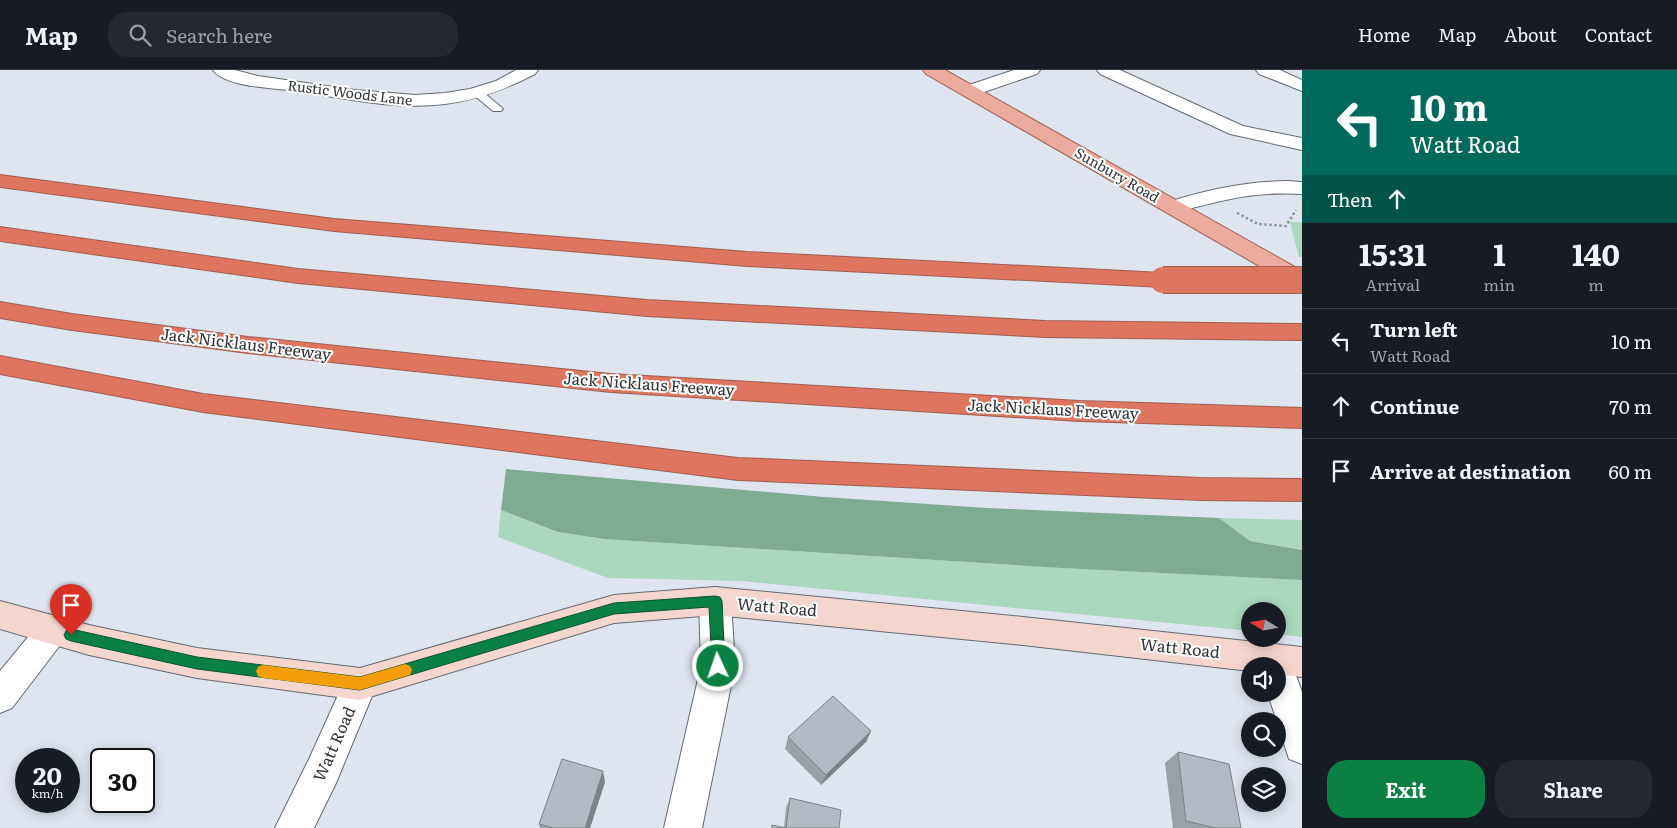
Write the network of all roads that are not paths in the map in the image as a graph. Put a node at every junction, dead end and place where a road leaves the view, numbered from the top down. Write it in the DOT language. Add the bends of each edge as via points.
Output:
graph roads {
  1 [pos="222,70"];
  2 [pos="529,70"];
  3 [pos="932,70"];
  4 [pos="1030,70"];
  5 [pos="1106,70"];
  6 [pos="1265,70"];
  7 [pos="1302,86"];
  8 [pos="969,91"];
  9 [pos="479,94"];
  10 [pos="497,109"];
  11 [pos="1302,144"];
  12 [pos="0,182"];
  13 [pos="1302,188"];
  14 [pos="1173,207"];
  15 [pos="0,234"];
  16 [pos="1302,280"];
  17 [pos="0,310"];
  18 [pos="1302,332"];
  19 [pos="0,365"];
  20 [pos="1302,418"];
  21 [pos="1302,490"];
  22 [pos="715,601"];
  23 [pos="0,615"];
  24 [pos="53,630"];
  25 [pos="1241,659"];
  26 [pos="1286,681"];
  27 [pos="360,684"];
  28 [pos="0,697"];
  29 [pos="1302,747"];
  30 [pos="294,828"];
  31 [pos="682,828"];
  1 -- 9 [label="street, Rustic Woods Lane" via="253,80 395,100 423,101"];
  2 -- 9 [label="street, Rustic Woods Lane"];
  3 -- 8 [label="main road, Sunbury Road"];
  4 -- 8 [label="street"];
  5 -- 11 [label="street" via="1237,130"];
  6 -- 7 [label="street"];
  8 -- 14 [label="main road, Sunbury Road"];
  9 -- 10 [label="lane"];
  12 -- 16 [label="highway, bridge" via="344,226 748,259 1163,280"];
  13 -- 14 [label="street" via="1276,186 1213,195"];
  14 -- 16 [label="main road, Sunbury Road"];
  15 -- 18 [label="highway" via="298,276 647,308 1045,329"];
  17 -- 20 [label="highway, Jack Nicklaus Freeway" via="248,345 611,383 1079,412"];
  19 -- 21 [label="highway" via="203,403 738,469 1201,489"];
  22 -- 25 [label="street, Watt Road" via="1023,631"];
  22 -- 27 [label="street, Watt Road" via="614,608"];
  22 -- 31 [label="street" via="718,666"];
  23 -- 24 [label="street"];
  24 -- 27 [label="street" via="197,663"];
  24 -- 28 [label="street"];
  26 -- 29 [label="street"];
  27 -- 30 [label="street, Watt Road"];
}
